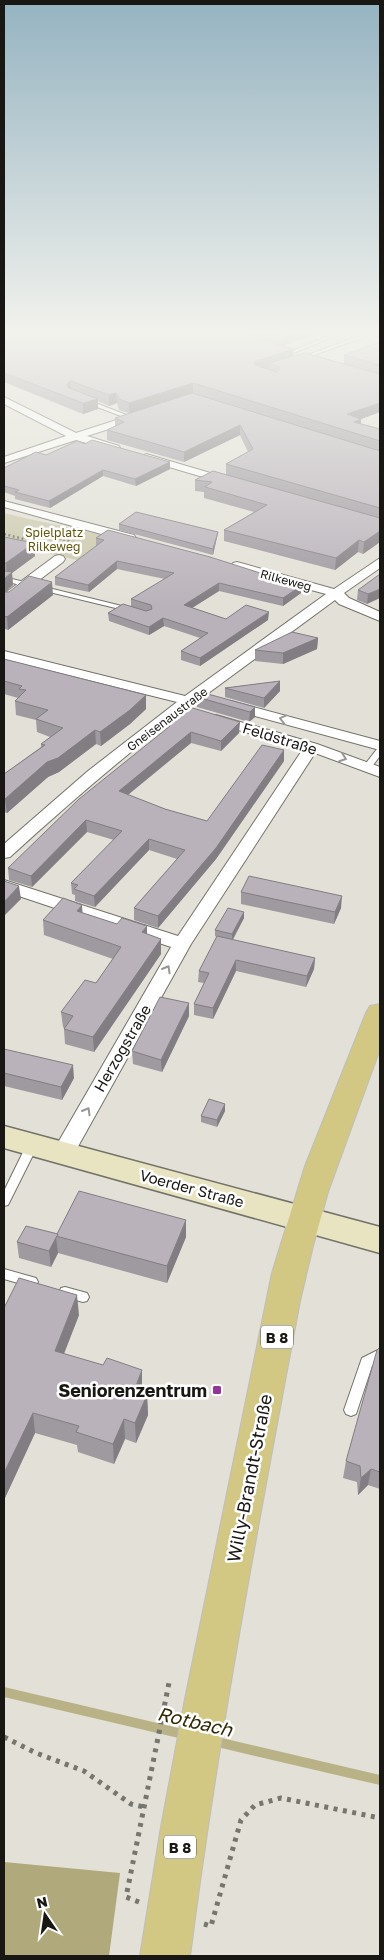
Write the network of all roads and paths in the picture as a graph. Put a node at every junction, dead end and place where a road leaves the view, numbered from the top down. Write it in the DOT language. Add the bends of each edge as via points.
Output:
graph roads {
  1 [pos="48,422"];
  2 [pos="117,422"];
  3 [pos="74,436"];
  4 [pos="4,460"];
  5 [pos="244,486"];
  6 [pos="4,504"];
  7 [pos="89,527"];
  8 [pos="4,534"];
  9 [pos="70,541"];
  10 [pos="146,542"];
  11 [pos="60,559"];
  12 [pos="222,562"];
  13 [pos="380,562"];
  14 [pos="4,579"];
  15 [pos="27,584"];
  16 [pos="336,593"];
  17 [pos="4,600"];
  18 [pos="138,612"];
  19 [pos="380,617"];
  20 [pos="4,655"];
  21 [pos="189,701"];
  22 [pos="380,746"];
  23 [pos="312,747"];
  24 [pos="380,751"];
  25 [pos="374,770"];
  26 [pos="4,853"];
  27 [pos="4,885"];
  28 [pos="182,944"];
  29 [pos="380,1012"];
  30 [pos="4,1137"];
  31 [pos="32,1145"];
  32 [pos="63,1153"];
  33 [pos="4,1202"];
  34 [pos="304,1218"];
  35 [pos="380,1240"];
  36 [pos="4,1274"];
  37 [pos="83,1297"];
  38 [pos="380,1355"];
  39 [pos="351,1410"];
  40 [pos="189,1682"];
  41 [pos="4,1737"];
  42 [pos="171,1779"];
  43 [pos="144,1808"];
  44 [pos="380,1818"];
  45 [pos="168,1934"];
  1 -- 3 [label="street"];
  2 -- 3 [label="street"];
  3 -- 4 [label="street"];
  3 -- 5 [label="street"];
  6 -- 7 [label="street"];
  7 -- 9 [label="path"];
  7 -- 10 [label="street"];
  8 -- 9 [label="path" via="24,538 33,532"];
  9 -- 11 [label="path" via="52,554"];
  11 -- 15 [label="street"];
  12 -- 16 [label="street, Rilkeweg"];
  13 -- 16 [label="street, Gneisenaustraße"];
  14 -- 15 [label="lane"];
  15 -- 17 [label="street"];
  15 -- 18 [label="lane"];
  16 -- 19 [label="street" via="344,601"];
  16 -- 21 [label="street, Gneisenaustraße"];
  20 -- 21 [label="street, Feldstraße"];
  22 -- 21 [label="street, Feldstraße, one-way" via="208,698"];
  21 -- 23 [label="street, Feldstraße" via="190,712"];
  21 -- 26 [label="street, Gneisenaustraße" via="57,803"];
  23 -- 25 [label="street, Feldstraße, one-way"];
  23 -- 28 [label="street, Herzogstraße"];
  24 -- 25 [label="lane"];
  27 -- 28 [label="street"];
  32 -- 28 [label="street, Herzogstraße, one-way"];
  29 -- 34 [label="main road, Willy-Brandt-Straße / B 8"];
  30 -- 31 [label="main road, Voerder Straße"];
  31 -- 32 [label="main road, Voerder Straße"];
  31 -- 33 [label="lane"];
  32 -- 34 [label="main road, Voerder Straße"];
  34 -- 35 [label="main road, Voerder Straße"];
  34 -- 40 [label="main road, Willy-Brandt-Straße / B 8"];
  36 -- 37 [label="lane"];
  38 -- 39 [label="lane" via="367,1362"];
  40 -- 42 [label="main road, Willy-Brandt-Straße / B 8"];
  40 -- 42 [label="path"];
  41 -- 43 [label="path" via="84,1771 131,1804"];
  42 -- 43 [label="path"];
  42 -- 45 [label="main road, Willy-Brandt-Straße / B 8"];
  43 -- 45 [label="path" via="126,1897"];
  44 -- 45 [label="path" via="281,1798 254,1804 241,1820 211,1926"];
}
